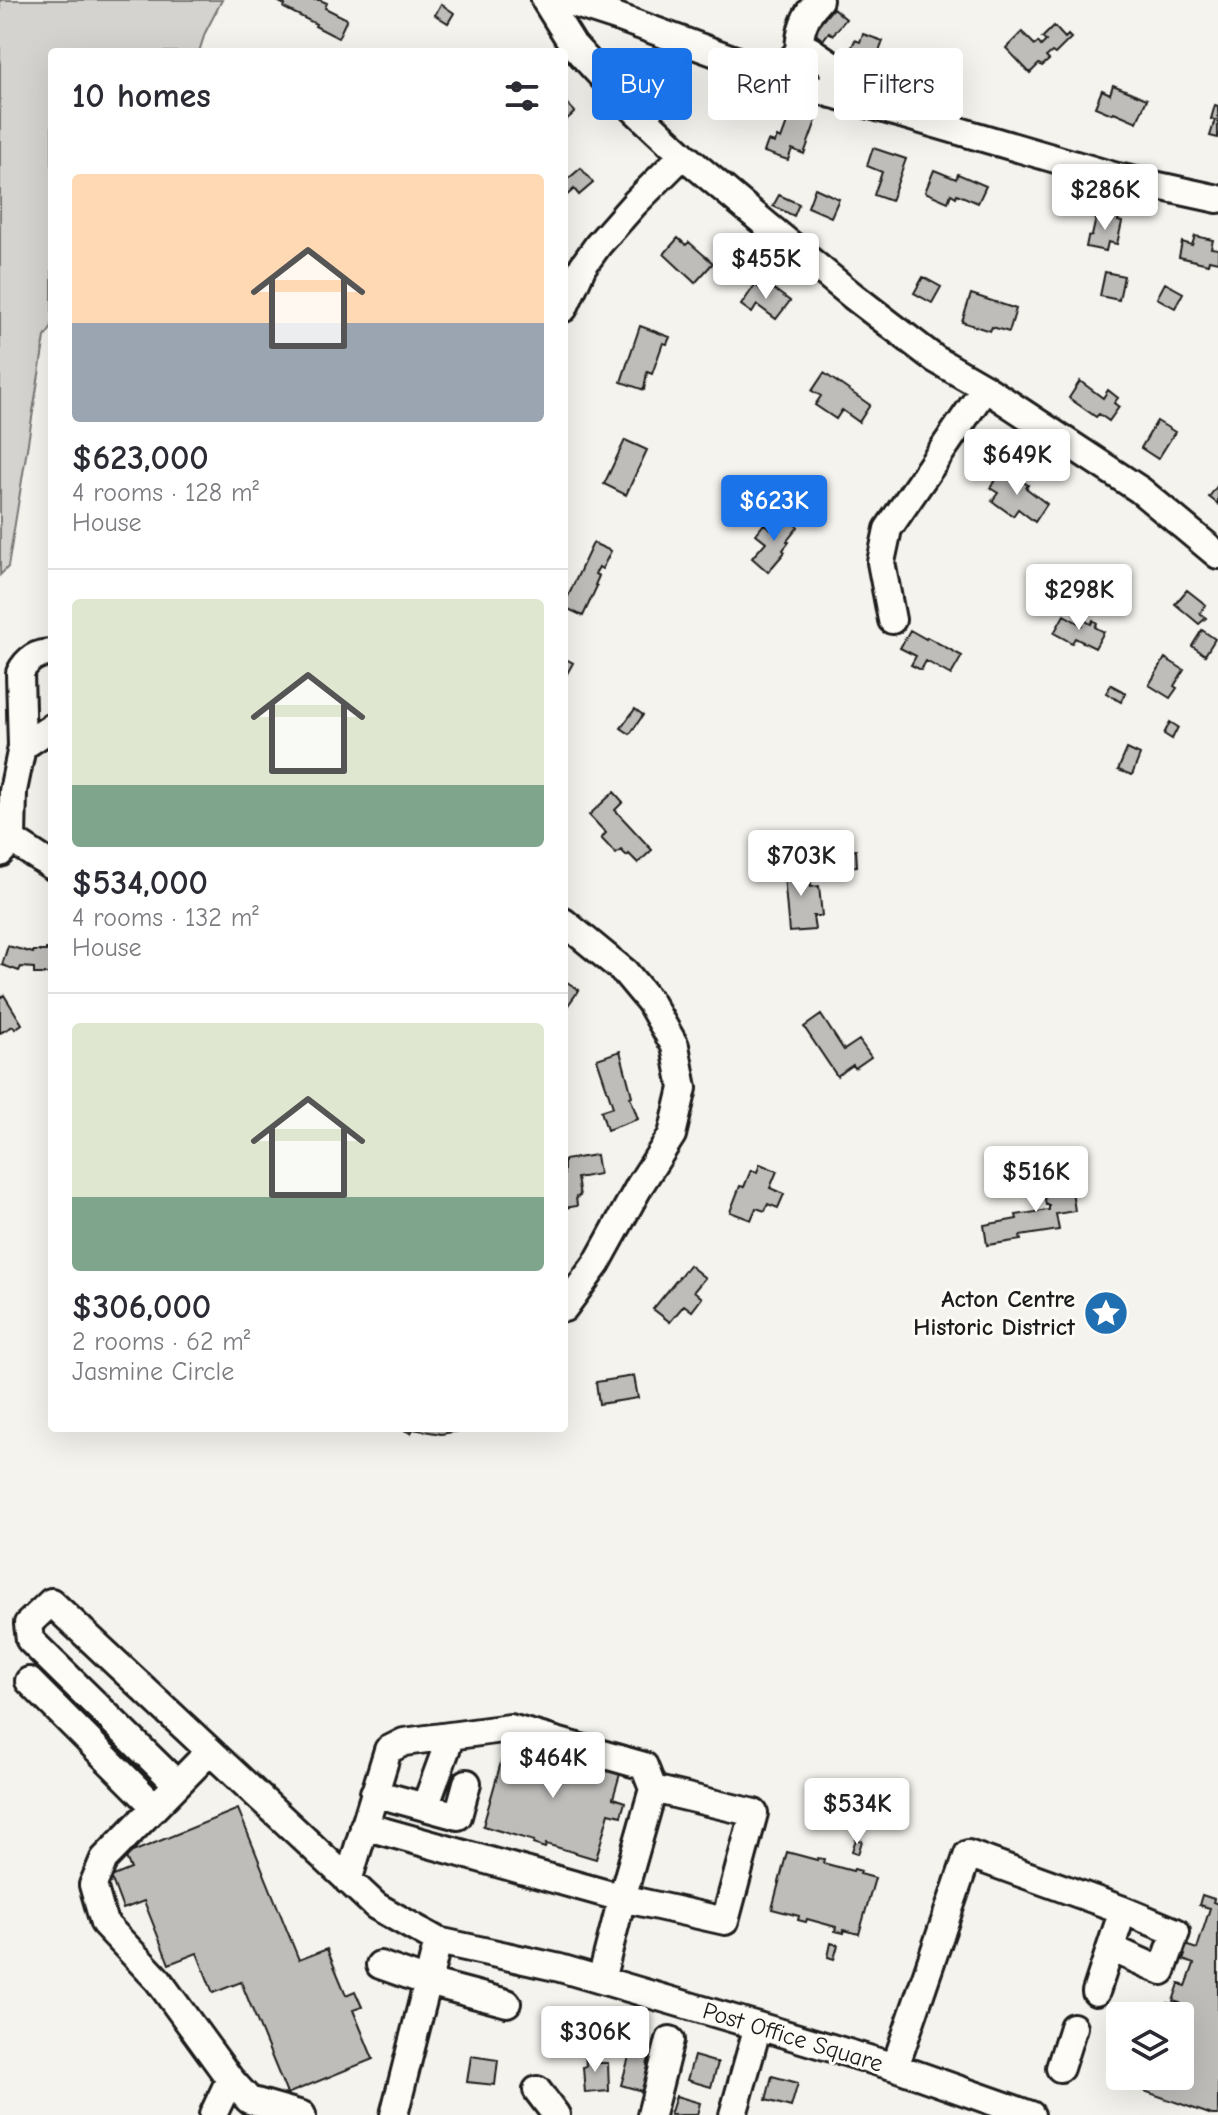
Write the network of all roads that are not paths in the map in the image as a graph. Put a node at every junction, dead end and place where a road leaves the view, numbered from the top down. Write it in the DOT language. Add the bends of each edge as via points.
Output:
graph roads {
  1 [pos="545,0"];
  2 [pos="564,0"];
  3 [pos="819,0"];
  4 [pos="799,48"];
  5 [pos="708,50"];
  6 [pos="818,55"];
  7 [pos="818,89"];
  8 [pos="832,94"];
  9 [pos="683,155"];
  10 [pos="1218,199"];
  11 [pos="568,299"];
  12 [pos="985,388"];
  13 [pos="1218,555"];
  14 [pos="892,620"];
  15 [pos="48,654"];
  16 [pos="48,730"];
  17 [pos="22,747"];
  18 [pos="6,847"];
  19 [pos="48,864"];
  20 [pos="568,925"];
  21 [pos="568,1303"];
  22 [pos="29,1681"];
  23 [pos="451,1736"];
  24 [pos="210,1751"];
  25 [pos="467,1783"];
  26 [pos="177,1784"];
  27 [pos="653,1789"];
  28 [pos="374,1793"];
  29 [pos="155,1807"];
  30 [pos="425,1807"];
  31 [pos="364,1826"];
  32 [pos="343,1876"];
  33 [pos="622,1898"];
  34 [pos="1123,1910"];
  35 [pos="438,1941"];
  36 [pos="1111,1948"];
  37 [pos="380,1965"];
  38 [pos="601,1980"];
  39 [pos="428,1982"];
  40 [pos="1096,1992"];
  41 [pos="507,2003"];
  42 [pos="758,2026"];
  43 [pos="1073,2027"];
  44 [pos="670,2040"];
  45 [pos="895,2067"];
  46 [pos="1060,2068"];
  47 [pos="230,2079"];
  48 [pos="537,2090"];
  49 [pos="213,2115"];
  50 [pos="302,2115"];
  51 [pos="394,2115"];
  52 [pos="556,2115"];
  53 [pos="651,2115"];
  54 [pos="733,2115"];
  55 [pos="1031,2115"];
  1 -- 9 [label="street" via="573,45"];
  2 -- 5 [label="street"];
  3 -- 4 [label="street" via="800,31"];
  6 -- 8 [label="street" via="831,64"];
  7 -- 8 [label="street"];
  8 -- 10 [label="street" via="1117,177"];
  9 -- 11 [label="street" via="598,245"];
  9 -- 12 [label="street" via="864,305 935,359"];
  12 -- 13 [label="street" via="1140,490"];
  12 -- 14 [label="street" via="888,529 881,562"];
  15 -- 17 [label="street" via="35,656 20,673"];
  16 -- 17 [label="street"];
  17 -- 18 [label="street"];
  18 -- 19 [label="street"];
  20 -- 21 [label="street" via="625,972 650,1002 675,1046 683,1088 672,1135"];
  22 -- 29 [label="street"];
  23 -- 27 [label="street" via="510,1728 644,1766"];
  23 -- 28 [label="street" via="404,1742 388,1750"];
  23 -- 30 [label="street"];
  24 -- 26 [label="street"];
  24 -- 26 [label="street, Post Office Square" via="51,1602 28,1624 30,1640"];
  24 -- 32 [label="street, Post Office Square"];
  25 -- 30 [label="street" via="458,1816"];
  26 -- 29 [label="street"];
  27 -- 33 [label="street"];
  27 -- 33 [label="street" via="754,1813 725,1921"];
  28 -- 30 [label="street"];
  28 -- 31 [label="street"];
  29 -- 47 [label="street" via="104,1859 93,1885 104,1923 158,1980"];
  31 -- 32 [label="street"];
  31 -- 33 [label="street"];
  32 -- 35 [label="street, Post Office Square" via="376,1906"];
  33 -- 38 [label="street"];
  34 -- 36 [label="street"];
  34 -- 36 [label="street" via="1176,1932 1162,1971"];
  34 -- 45 [label="street" via="968,1854"];
  35 -- 38 [label="street, Post Office Square"];
  35 -- 39 [label="street"];
  36 -- 40 [label="street"];
  37 -- 39 [label="street"];
  38 -- 42 [label="street, Post Office Square"];
  39 -- 41 [label="street"];
  39 -- 51 [label="street"];
  42 -- 45 [label="street, Post Office Square"];
  42 -- 54 [label="street"];
  43 -- 46 [label="street"];
  44 -- 53 [label="street"];
  45 -- 55 [label="street, Post Office Square"];
  47 -- 49 [label="street"];
  47 -- 50 [label="street" via="249,2100"];
  48 -- 52 [label="street"];
}
